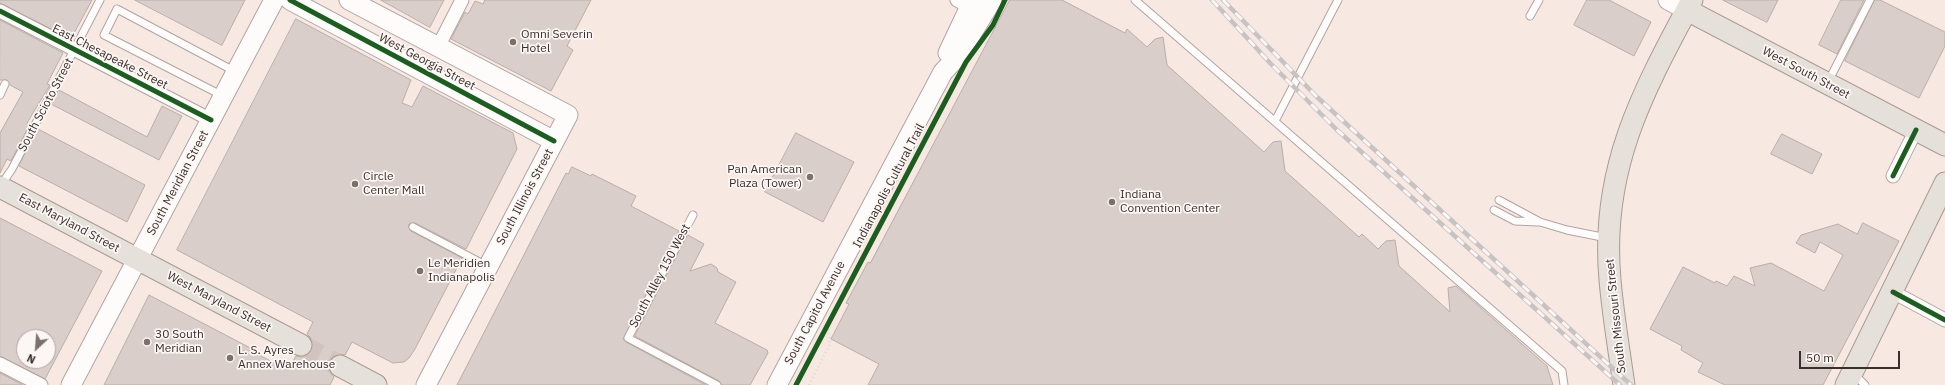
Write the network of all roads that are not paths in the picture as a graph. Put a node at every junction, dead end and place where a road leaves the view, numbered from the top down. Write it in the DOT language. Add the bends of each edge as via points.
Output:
graph roads {
  1 [pos="100,0"];
  2 [pos="274,0"];
  3 [pos="290,0"];
  4 [pos="349,0"];
  5 [pos="462,0"];
  6 [pos="992,0"];
  7 [pos="1135,0"];
  8 [pos="1338,0"];
  9 [pos="1539,0"];
  10 [pos="1668,0"];
  11 [pos="1870,0"];
  12 [pos="967,2"];
  13 [pos="1690,5"];
  14 [pos="0,11"];
  15 [pos="1530,16"];
  16 [pos="438,46"];
  17 [pos="74,50"];
  18 [pos="236,72"];
  19 [pos="944,72"];
  20 [pos="6,84"];
  21 [pos="1827,84"];
  22 [pos="0,95"];
  23 [pos="223,96"];
  24 [pos="568,115"];
  25 [pos="211,120"];
  26 [pos="1275,121"];
  27 [pos="1916,130"];
  28 [pos="554,141"];
  29 [pos="1945,145"];
  30 [pos="1893,176"];
  31 [pos="1945,183"];
  32 [pos="0,187"];
  33 [pos="1499,200"];
  34 [pos="1494,210"];
  35 [pos="693,215"];
  36 [pos="1540,222"];
  37 [pos="412,227"];
  38 [pos="1609,238"];
  39 [pos="138,259"];
  40 [pos="488,267"];
  41 [pos="1893,292"];
  42 [pos="1945,320"];
  43 [pos="301,345"];
  44 [pos="0,364"];
  45 [pos="340,366"];
  46 [pos="1854,381"];
  47 [pos="41,385"];
  48 [pos="71,385"];
  49 [pos="376,385"];
  50 [pos="426,385"];
  51 [pos="717,385"];
  52 [pos="777,385"];
  53 [pos="1564,385"];
  54 [pos="1624,385"];
  1 -- 17 [label="lane, South Scioto Street"];
  2 -- 18 [label="main road, South Meridian Street"];
  3 -- 28 [label="main road, West Georgia Street"];
  4 -- 16 [label="main road, West Georgia Street"];
  5 -- 16 [label="street"];
  6 -- 19 [label="main road, South Capitol Avenue" via="958,56"];
  7 -- 26 [label="lane"];
  8 -- 26 [label="lane"];
  9 -- 15 [label="lane"];
  10 -- 13 [label="main road, West South Street"];
  11 -- 21 [label="lane"];
  12 -- 19 [label="main road, South Capitol Avenue" via="948,52"];
  13 -- 21 [label="main road, West South Street"];
  13 -- 38 [label="main road, South Missouri Street" via="1647,85 1625,140 1613,196"];
  14 -- 17 [label="street, East Chesapeake Street"];
  16 -- 24 [label="main road, West Georgia Street"];
  17 -- 25 [label="street, East Chesapeake Street"];
  17 -- 32 [label="lane, South Scioto Street"];
  18 -- 23 [label="main road, South Meridian Street"];
  18 -- 23 [label="lane" via="117,9 104,35"];
  19 -- 52 [label="main road, South Capitol Avenue"];
  20 -- 22 [label="lane"];
  21 -- 27 [label="main road, West South Street"];
  23 -- 25 [label="main road, South Meridian Street"];
  24 -- 28 [label="main road, South Illinois Street"];
  25 -- 39 [label="main road, South Meridian Street"];
  26 -- 53 [label="lane" via="1562,371"];
  27 -- 29 [label="main road, West South Street"];
  27 -- 30 [label="street"];
  28 -- 40 [label="main road, South Illinois Street"];
  31 -- 41 [label="main road"];
  32 -- 39 [label="main road, East Maryland Street"];
  33 -- 36 [label="lane"];
  34 -- 36 [label="lane" via="1515,221"];
  35 -- 51 [label="lane, South Alley 150 West" via="628,338"];
  36 -- 38 [label="lane"];
  37 -- 40 [label="lane"];
  38 -- 54 [label="main road, South Missouri Street" via="1610,279"];
  39 -- 43 [label="main road, West Maryland Street"];
  39 -- 48 [label="main road, South Meridian Street"];
  40 -- 50 [label="main road, South Illinois Street"];
  41 -- 42 [label="street"];
  41 -- 46 [label="main road"];
  44 -- 47 [label="street"];
  45 -- 49 [label="main road"];
}
